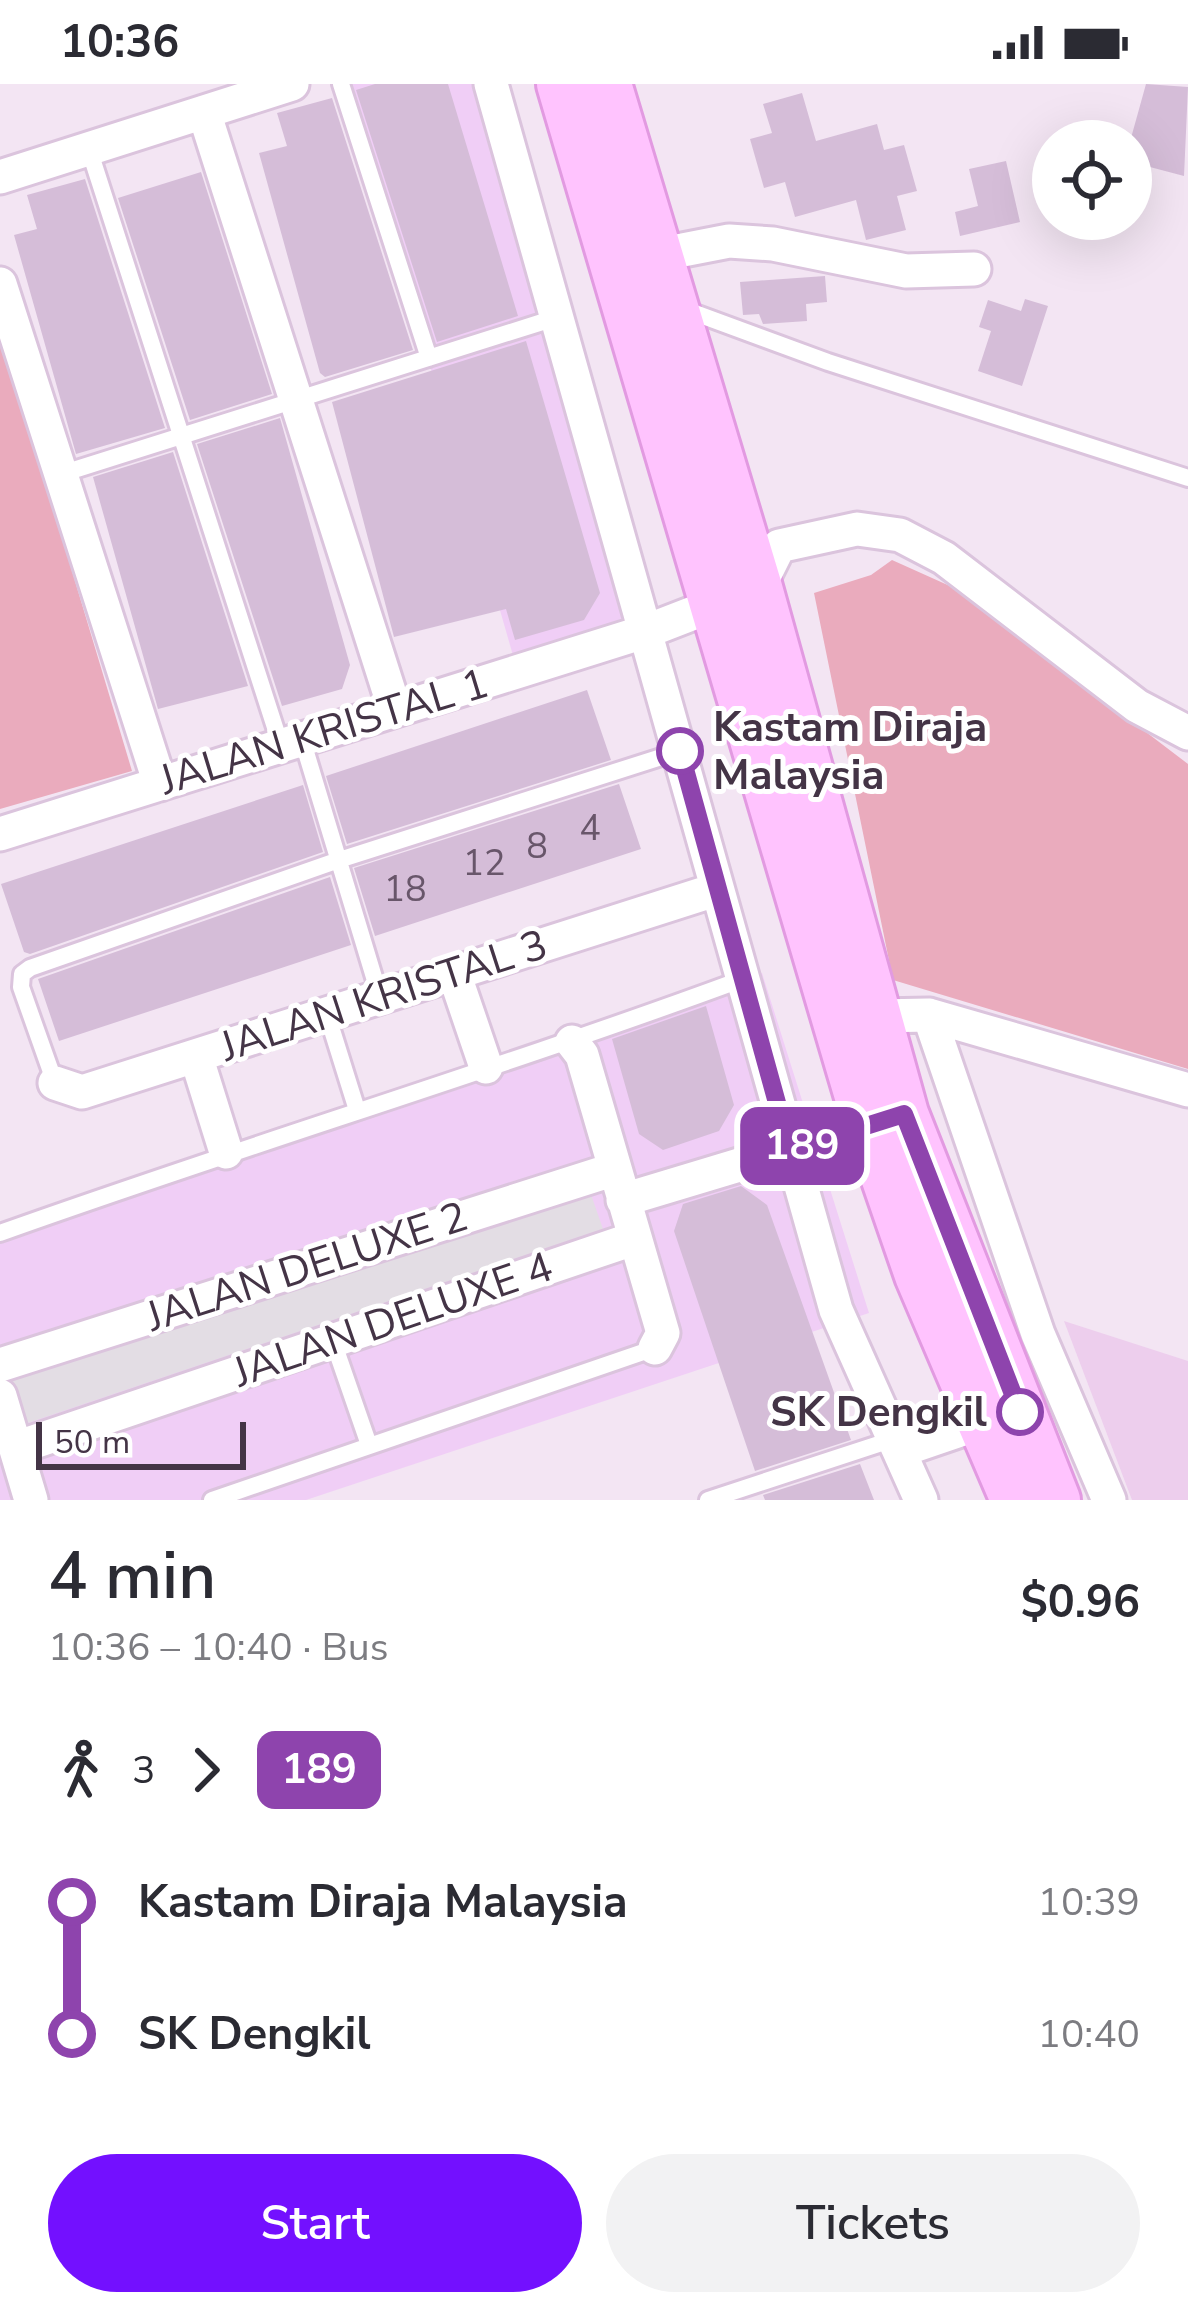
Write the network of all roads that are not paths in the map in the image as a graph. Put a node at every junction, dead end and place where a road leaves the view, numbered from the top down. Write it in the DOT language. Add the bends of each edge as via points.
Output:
graph roads {
  1 [pos="292,84"];
  2 [pos="341,84"];
  3 [pos="491,84"];
  4 [pos="561,84"];
  5 [pos="607,84"];
  6 [pos="203,112"];
  7 [pos="89,149"];
  8 [pos="0,177"];
  9 [pos="657,255"];
  10 [pos="974,269"];
  11 [pos="0,284"];
  12 [pos="672,304"];
  13 [pos="555,318"];
  14 [pos="429,358"];
  15 [pos="296,400"];
  16 [pos="181,436"];
  17 [pos="61,474"];
  18 [pos="1188,478"];
  19 [pos="737,595"];
  20 [pos="647,631"];
  21 [pos="395,710"];
  22 [pos="1188,733"];
  23 [pos="291,742"];
  24 [pos="680,751"];
  25 [pos="160,784"];
  26 [pos="0,834"];
  27 [pos="337,861"];
  28 [pos="715,890"];
  29 [pos="454,973"];
  30 [pos="740,980"];
  31 [pos="380,997"];
  32 [pos="327,1014"];
  33 [pos="929,1015"];
  34 [pos="878,1016"];
  35 [pos="572,1042"];
  36 [pos="196,1056"];
  37 [pos="486,1067"];
  38 [pos="55,1084"];
  39 [pos="1188,1090"];
  40 [pos="357,1110"];
  41 [pos="886,1121"];
  42 [pos="790,1150"];
  43 [pos="226,1152"];
  44 [pos="619,1185"];
  45 [pos="0,1233"];
  46 [pos="633,1239"];
  47 [pos="333,1341"];
  48 [pos="656,1348"];
  49 [pos="0,1365"];
  50 [pos="0,1396"];
  51 [pos="980,1423"];
  52 [pos="369,1444"];
  53 [pos="897,1445"];
  54 [pos="16,1448"];
  55 [pos="1104,1498"];
  56 [pos="31,1500"];
  57 [pos="212,1500"];
  58 [pos="708,1500"];
  59 [pos="921,1500"];
  60 [pos="1015,1500"];
  61 [pos="1056,1500"];
  1 -- 6 [label="street"];
  2 -- 14 [label="lane"];
  3 -- 13 [label="street"];
  4 -- 19 [label="main road"];
  5 -- 9 [label="main road"];
  6 -- 7 [label="street"];
  6 -- 15 [label="street"];
  7 -- 8 [label="street"];
  7 -- 16 [label="lane"];
  9 -- 10 [label="street" via="729,242 905,271"];
  9 -- 12 [label="main road"];
  11 -- 17 [label="street"];
  12 -- 18 [label="lane"];
  12 -- 19 [label="main road"];
  13 -- 14 [label="lane"];
  13 -- 20 [label="street"];
  14 -- 15 [label="lane"];
  15 -- 16 [label="lane"];
  15 -- 21 [label="street"];
  16 -- 17 [label="lane"];
  16 -- 23 [label="lane"];
  17 -- 25 [label="street"];
  19 -- 20 [label="street, JALAN KRISTAL 1"];
  19 -- 22 [label="street" via="779,546 857,529 900,535 944,558 1137,706"];
  19 -- 34 [label="main road"];
  19 -- 41 [label="main road"];
  20 -- 21 [label="street, JALAN KRISTAL 1"];
  20 -- 24 [label="street"];
  21 -- 23 [label="street, JALAN KRISTAL 1"];
  23 -- 25 [label="street, JALAN KRISTAL 1"];
  23 -- 27 [label="lane"];
  24 -- 27 [label="lane"];
  24 -- 28 [label="street"];
  25 -- 26 [label="street, JALAN KRISTAL 1"];
  27 -- 31 [label="lane"];
  27 -- 38 [label="lane" via="22,974"];
  28 -- 29 [label="street, JALAN KRISTAL 3"];
  28 -- 30 [label="street"];
  29 -- 31 [label="street, JALAN KRISTAL 3"];
  29 -- 37 [label="street"];
  30 -- 35 [label="lane"];
  30 -- 42 [label="street"];
  31 -- 32 [label="street, JALAN KRISTAL 3"];
  32 -- 36 [label="street, JALAN KRISTAL 3"];
  32 -- 40 [label="lane"];
  33 -- 34 [label="street"];
  33 -- 39 [label="street"];
  33 -- 55 [label="street" via="1038,1334"];
  34 -- 41 [label="main road"];
  35 -- 37 [label="lane"];
  35 -- 44 [label="street"];
  36 -- 38 [label="street, JALAN KRISTAL 3" via="82,1092"];
  36 -- 43 [label="street"];
  37 -- 40 [label="lane"];
  40 -- 43 [label="lane"];
  41 -- 42 [label="street, JALAN DELUXE 2"];
  41 -- 51 [label="main road" via="919,1275"];
  41 -- 61 [label="main road"];
  42 -- 44 [label="street, JALAN DELUXE 2"];
  42 -- 53 [label="street" via="836,1310"];
  43 -- 45 [label="lane"];
  44 -- 46 [label="street"];
  44 -- 49 [label="street, JALAN DELUXE 2"];
  46 -- 47 [label="street, JALAN DELUXE 4"];
  46 -- 48 [label="street" via="663,1333"];
  47 -- 52 [label="lane"];
  47 -- 54 [label="street, JALAN DELUXE 4"];
  48 -- 52 [label="lane"];
  50 -- 54 [label="street"];
  51 -- 53 [label="street"];
  51 -- 60 [label="main road"];
  52 -- 57 [label="lane"];
  53 -- 58 [label="lane"];
  53 -- 59 [label="street"];
  54 -- 56 [label="street"];
}
